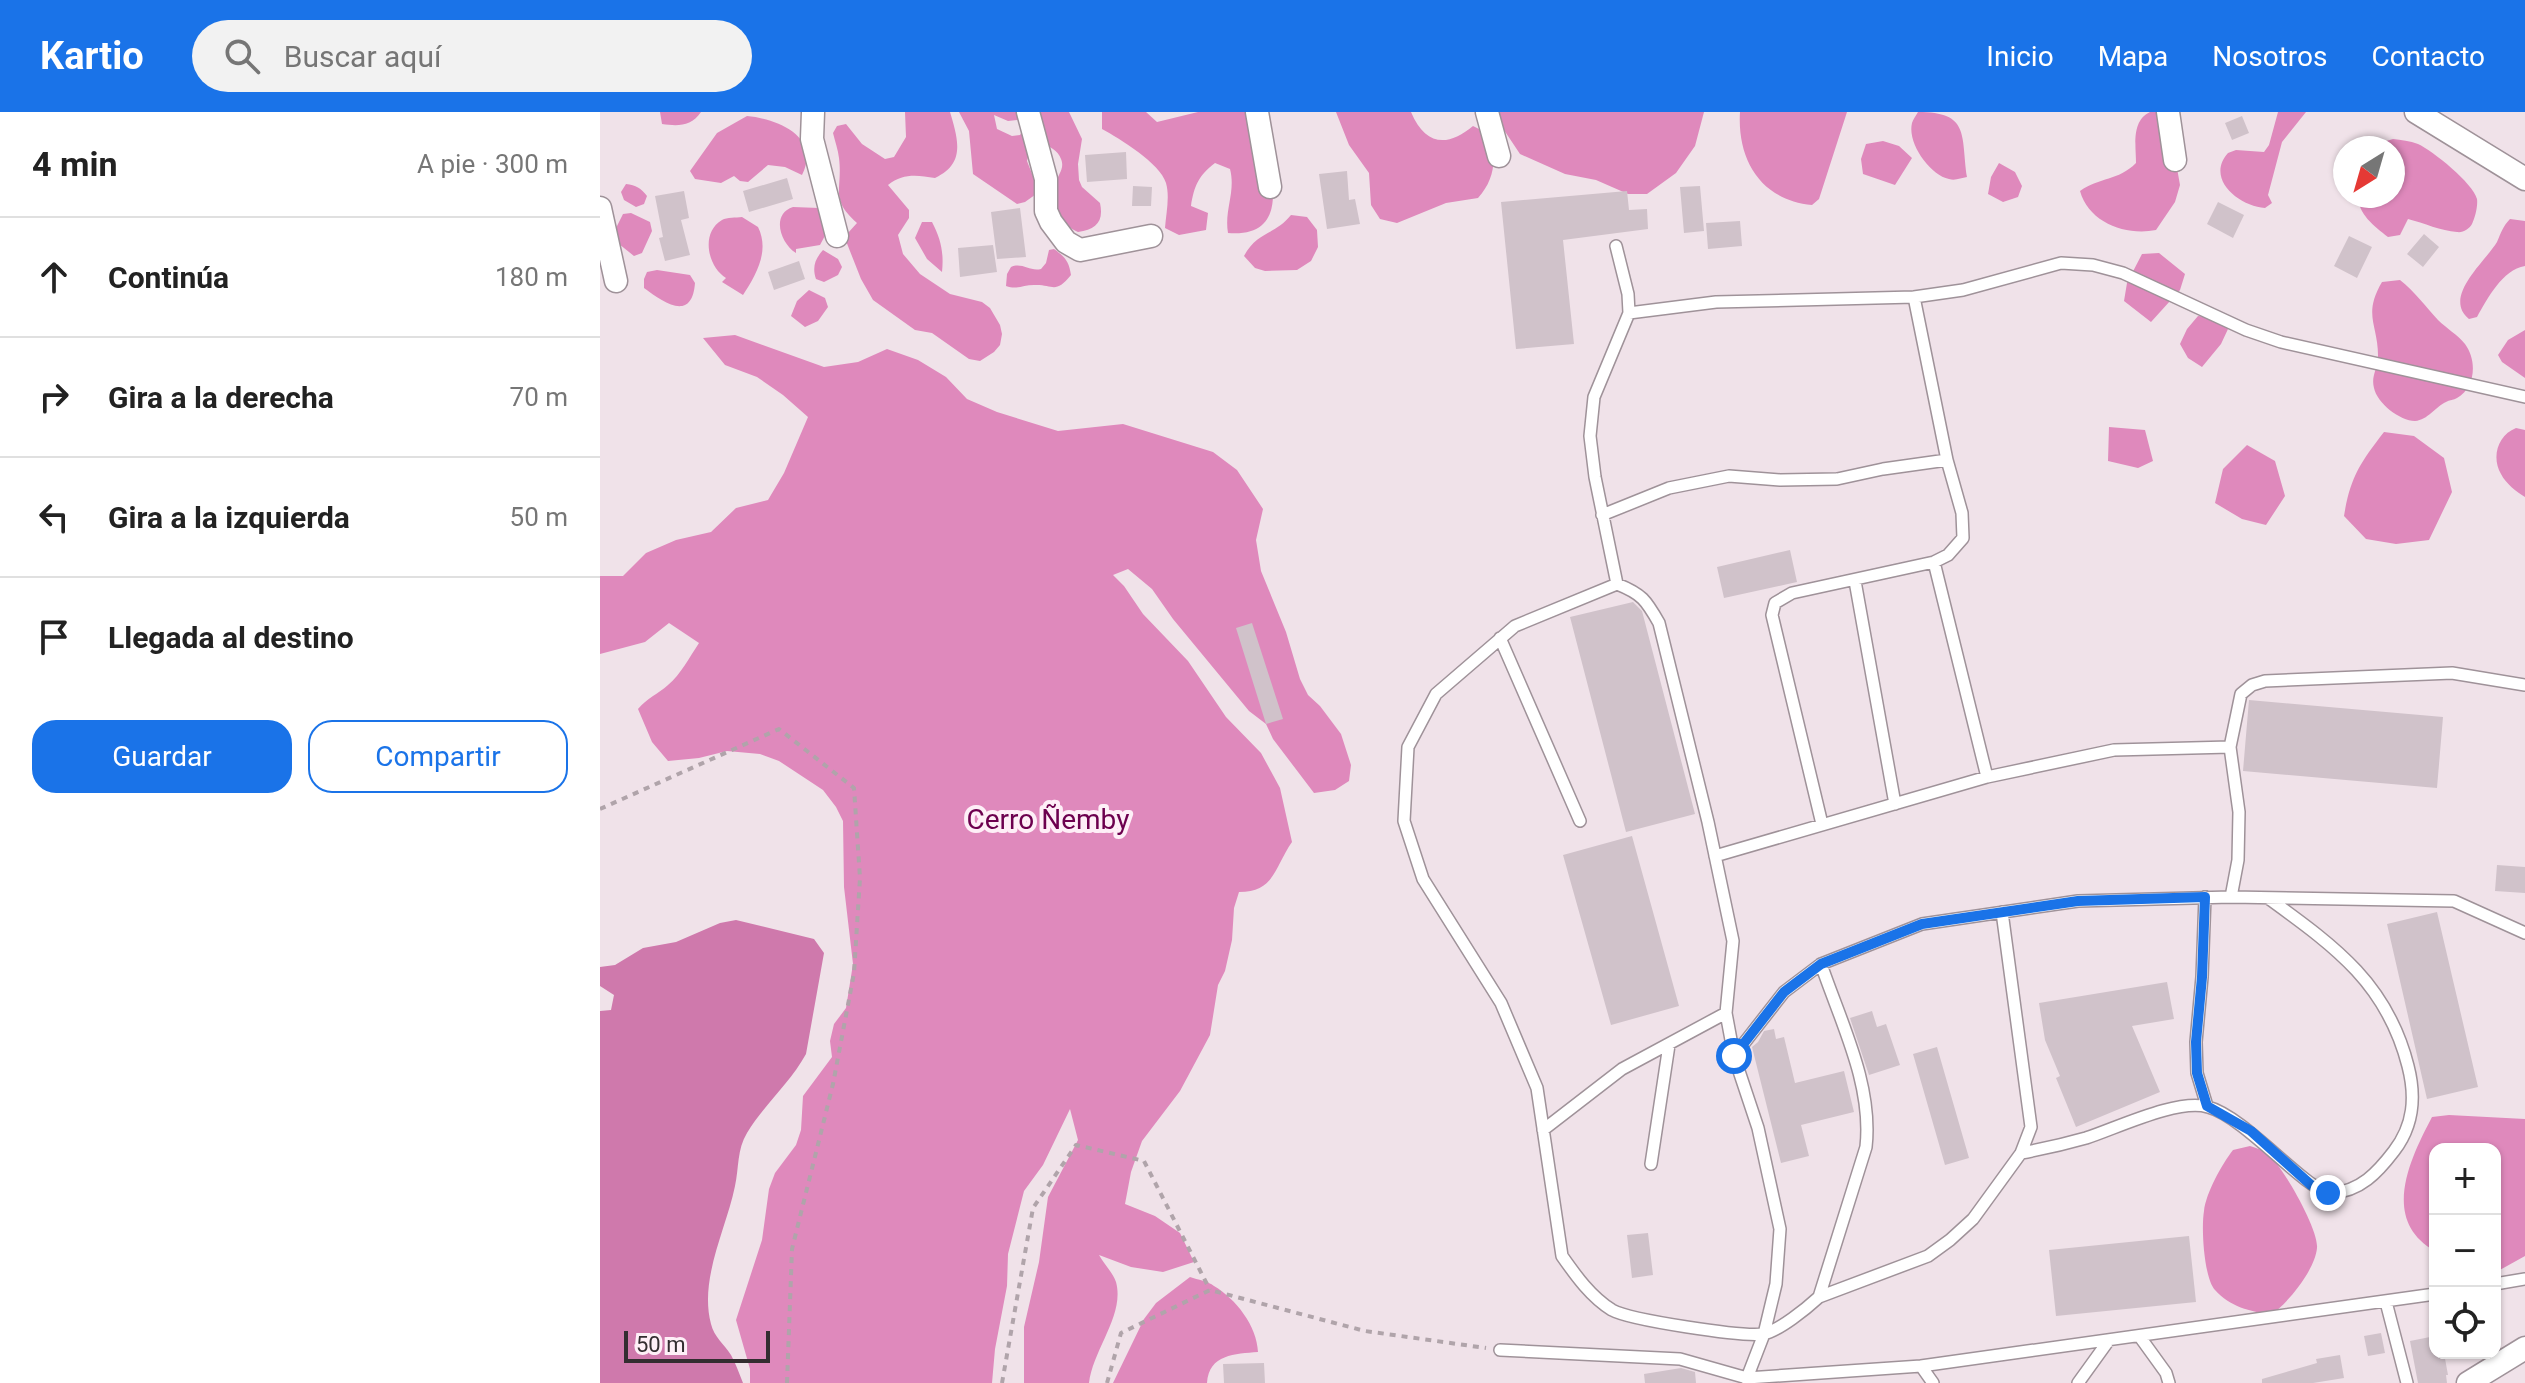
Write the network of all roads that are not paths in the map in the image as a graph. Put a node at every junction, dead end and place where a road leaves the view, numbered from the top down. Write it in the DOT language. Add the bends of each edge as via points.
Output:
graph roads {
  1 [pos="813,112"];
  2 [pos="1028,112"];
  3 [pos="1257,112"];
  4 [pos="1487,112"];
  5 [pos="2168,112"];
  6 [pos="2416,112"];
  7 [pos="1499,156"];
  8 [pos="2175,160"];
  9 [pos="2525,179"];
  10 [pos="1270,187"];
  11 [pos="600,208"];
  12 [pos="837,236"];
  13 [pos="1151,236"];
  14 [pos="1616,246"];
  15 [pos="616,281"];
  16 [pos="1914,297"];
  17 [pos="1629,313"];
  18 [pos="2525,397"];
  19 [pos="1947,460"];
  20 [pos="1602,515"];
  21 [pos="1934,562"];
  22 [pos="1855,581"];
  23 [pos="1617,584"];
  24 [pos="1500,638"];
  25 [pos="2525,685"];
  26 [pos="2230,747"];
  27 [pos="1987,777"];
  28 [pos="1895,804"];
  29 [pos="1580,821"];
  30 [pos="1822,824"];
  31 [pos="1715,856"];
  32 [pos="2205,897"];
  33 [pos="2231,897"];
  34 [pos="2268,897"];
  35 [pos="2002,912"];
  36 [pos="2525,933"];
  37 [pos="1821,964"];
  38 [pos="1726,1013"];
  39 [pos="1669,1045"];
  40 [pos="1734,1056"];
  41 [pos="2207,1106"];
  42 [pos="1543,1130"];
  43 [pos="2021,1153"];
  44 [pos="1651,1164"];
  45 [pos="2525,1279"];
  46 [pos="2501,1283"];
  47 [pos="2429,1295"];
  48 [pos="1819,1297"];
  49 [pos="2386,1302"];
  50 [pos="1764,1334"];
  51 [pos="2140,1337"];
  52 [pos="2109,1340"];
  53 [pos="2525,1348"];
  54 [pos="1500,1350"];
  55 [pos="1921,1366"];
  56 [pos="1748,1380"];
  57 [pos="1933,1383"];
  58 [pos="2078,1383"];
  59 [pos="2169,1383"];
  60 [pos="2407,1383"];
  61 [pos="2468,1383"];
  1 -- 12 [label="street" via="812,139"];
  2 -- 13 [label="street" via="1046,179 1046,211 1066,242 1080,250"];
  3 -- 10 [label="street"];
  4 -- 7 [label="street"];
  5 -- 8 [label="street"];
  6 -- 9 [label="street"];
  11 -- 15 [label="street"];
  14 -- 17 [label="lane"];
  16 -- 17 [label="lane" via="1716,302"];
  16 -- 18 [label="lane" via="1963,290 2061,263 2093,265 2281,342"];
  16 -- 19 [label="lane"];
  17 -- 20 [label="lane" via="1594,397 1590,436"];
  19 -- 20 [label="lane" via="1837,479 1729,476 1669,488"];
  19 -- 21 [label="lane" via="1962,513 1963,538"];
  20 -- 23 [label="lane"];
  21 -- 22 [label="lane"];
  21 -- 27 [label="lane"];
  22 -- 28 [label="lane"];
  22 -- 30 [label="lane" via="1781,597 1772,615"];
  23 -- 24 [label="lane" via="1515,626"];
  23 -- 31 [label="lane" via="1647,601 1659,623"];
  24 -- 29 [label="lane"];
  24 -- 42 [label="lane" via="1436,694 1408,747 1404,821 1423,879 1501,1003 1537,1088"];
  25 -- 26 [label="lane" via="2452,673 2265,681 2241,694"];
  26 -- 27 [label="lane" via="2114,750"];
  26 -- 33 [label="lane" via="2239,812"];
  27 -- 28 [label="lane"];
  28 -- 30 [label="lane"];
  30 -- 31 [label="lane"];
  31 -- 38 [label="lane" via="1733,941"];
  32 -- 33 [label="lane"];
  32 -- 35 [label="lane" via="2078,901"];
  32 -- 41 [label="lane" via="2196,1042 2197,1073"];
  33 -- 34 [label="lane"];
  34 -- 36 [label="lane" via="2454,901"];
  34 -- 41 [label="lane" via="2317,933 2382,999 2400,1035 2415,1105 2403,1139 2375,1177 2328,1193 2311,1185 2251,1131"];
  35 -- 37 [label="lane" via="1922,924"];
  35 -- 43 [label="lane" via="2031,1127"];
  37 -- 40 [label="lane" via="1784,992"];
  37 -- 48 [label="lane" via="1856,1063 1869,1125"];
  38 -- 39 [label="lane"];
  38 -- 40 [label="lane"];
  39 -- 42 [label="lane" via="1622,1069"];
  39 -- 44 [label="lane"];
  40 -- 50 [label="lane" via="1758,1128 1780,1229 1776,1284"];
  41 -- 43 [label="lane" via="2167,1109"];
  42 -- 50 [label="lane" via="1562,1256 1595,1297 1629,1316"];
  43 -- 48 [label="lane" via="1973,1219 1928,1256"];
  45 -- 46 [label="lane"];
  47 -- 49 [label="lane"];
  48 -- 50 [label="lane"];
  49 -- 51 [label="lane"];
  49 -- 60 [label="lane"];
  50 -- 56 [label="lane"];
  51 -- 52 [label="lane"];
  51 -- 59 [label="lane"];
  52 -- 55 [label="lane"];
  52 -- 58 [label="lane"];
  53 -- 61 [label="street"];
  54 -- 56 [label="lane" via="1680,1359"];
  55 -- 56 [label="lane"];
  55 -- 57 [label="lane"];
}
